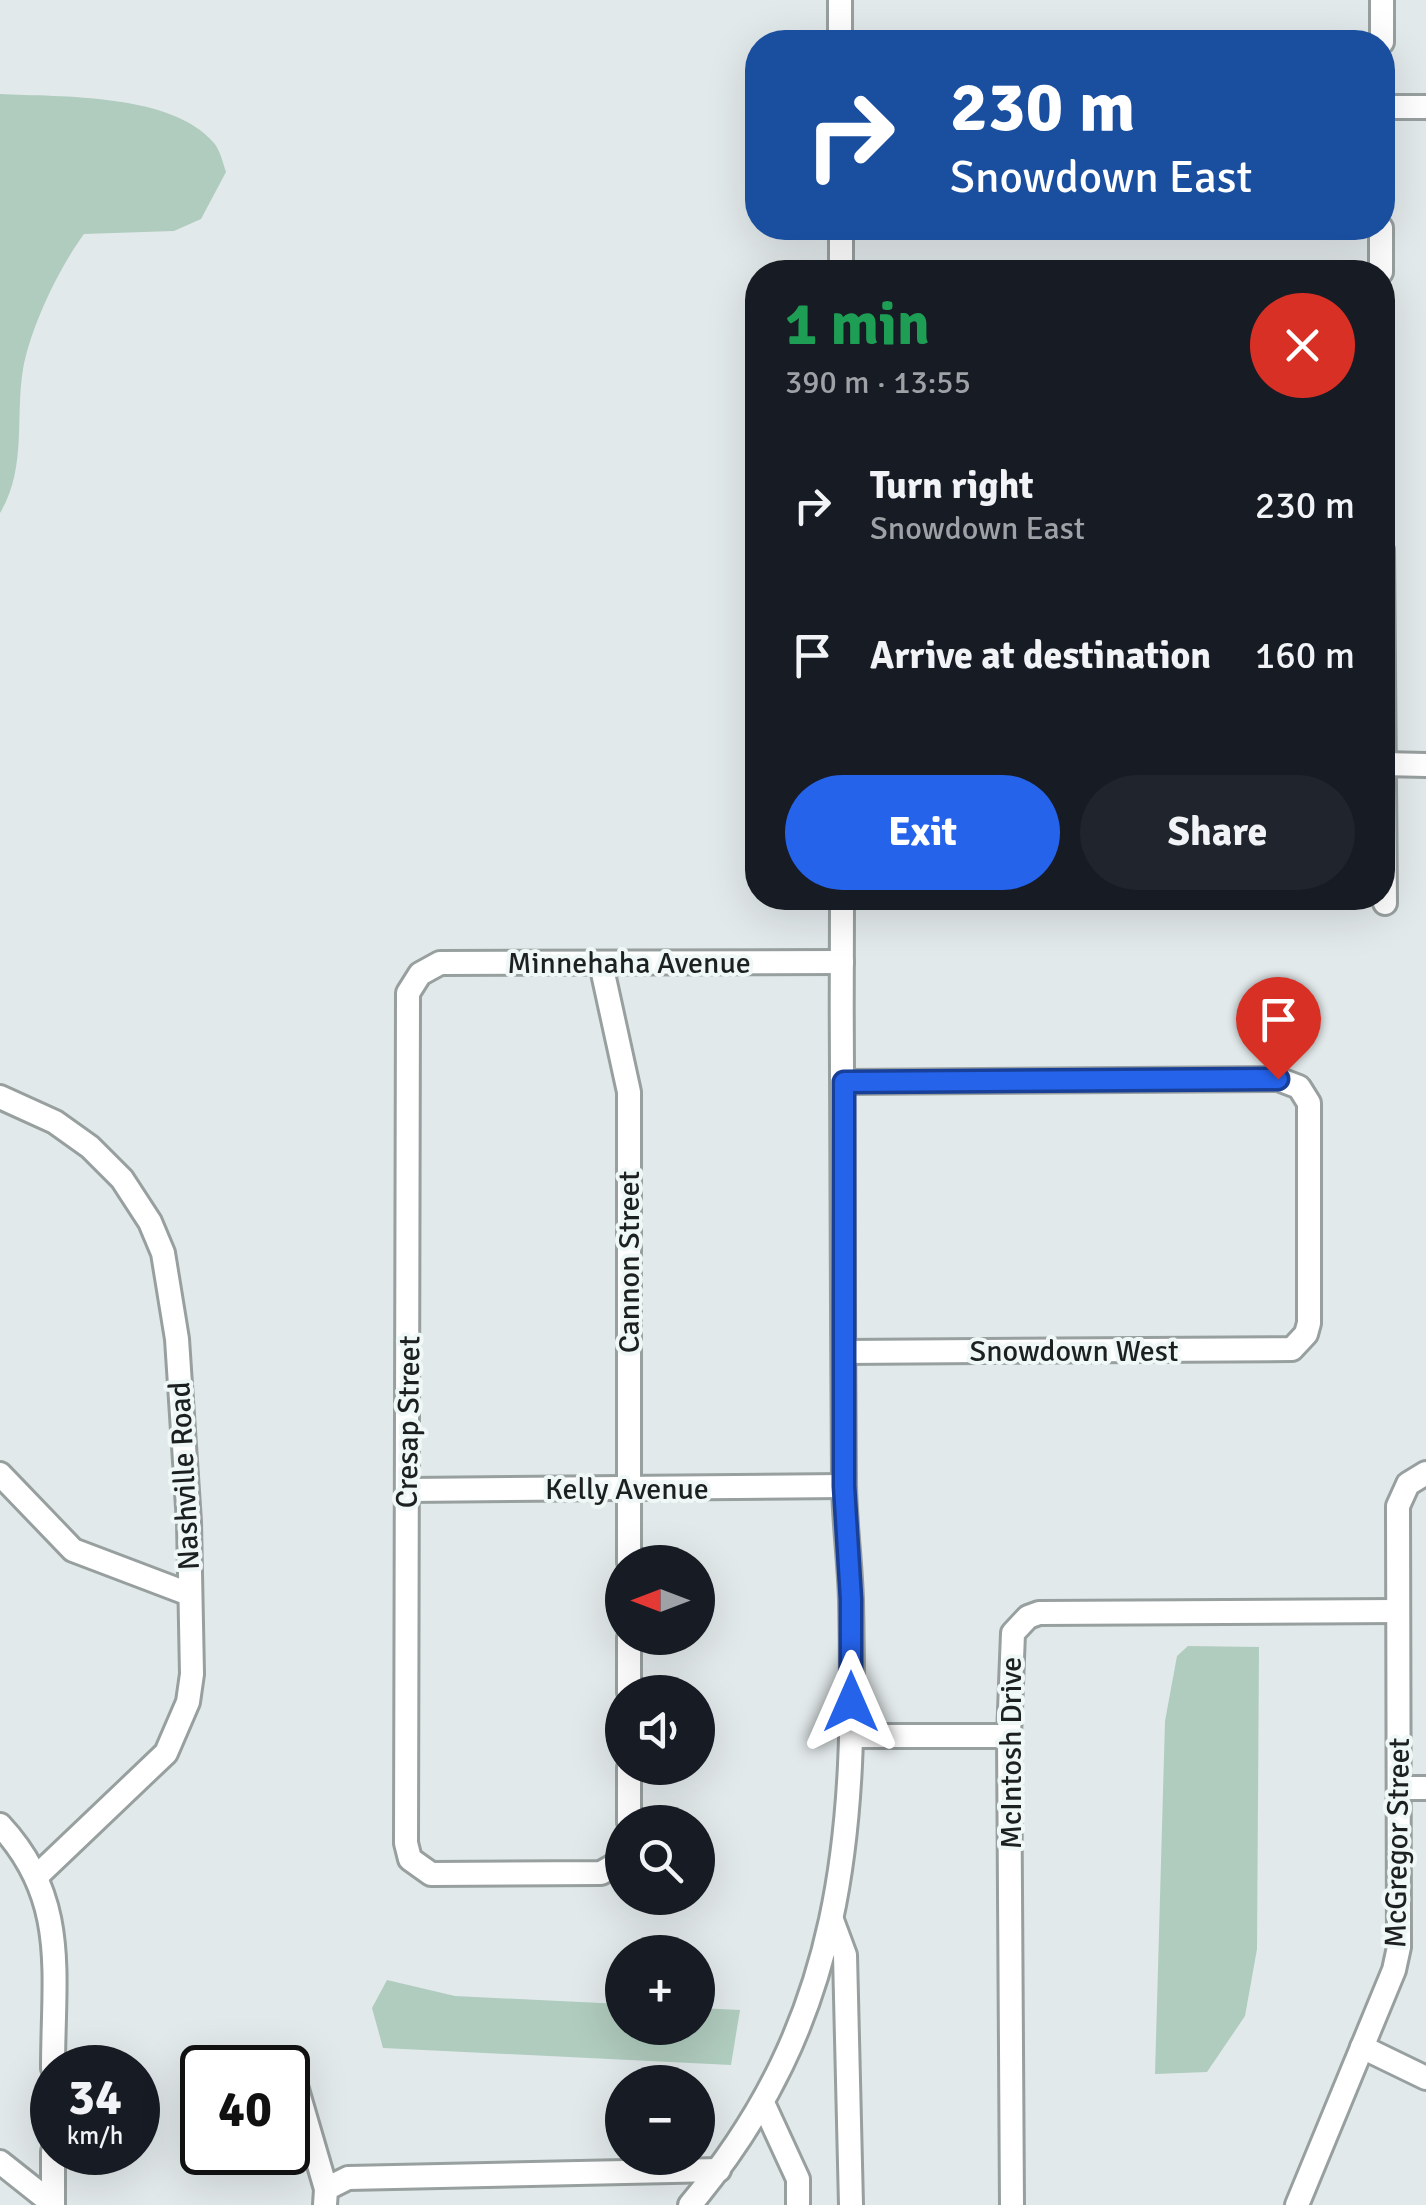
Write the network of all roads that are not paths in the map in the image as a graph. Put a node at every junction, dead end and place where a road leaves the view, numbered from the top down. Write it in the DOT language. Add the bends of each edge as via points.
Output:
graph roads {
  1 [pos="840,0"];
  2 [pos="1382,0"];
  3 [pos="840,30"];
  4 [pos="1382,30"];
  5 [pos="1395,107"];
  6 [pos="1426,107"];
  7 [pos="1395,764"];
  8 [pos="1426,765"];
  9 [pos="842,910"];
  10 [pos="842,962"];
  11 [pos="601,964"];
  12 [pos="420,974"];
  13 [pos="844,1082"];
  14 [pos="0,1097"];
  15 [pos="844,1352"];
  16 [pos="1426,1473"];
  17 [pos="0,1474"];
  18 [pos="844,1486"];
  19 [pos="409,1490"];
  20 [pos="629,1490"];
  21 [pos="629,1545"];
  22 [pos="189,1594"];
  23 [pos="1398,1611"];
  24 [pos="851,1736"];
  25 [pos="1009,1736"];
  26 [pos="1399,1788"];
  27 [pos="1426,1788"];
  28 [pos="0,1825"];
  29 [pos="605,1871"];
  30 [pos="38,1875"];
  31 [pos="832,1920"];
  32 [pos="53,2045"];
  33 [pos="1362,2047"];
  34 [pos="1426,2078"];
  35 [pos="764,2105"];
  36 [pos="310,2138"];
  37 [pos="0,2162"];
  38 [pos="719,2170"];
  39 [pos="53,2175"];
  40 [pos="326,2197"];
  41 [pos="53,2205"];
  42 [pos="690,2205"];
  43 [pos="798,2205"];
  44 [pos="851,2205"];
  45 [pos="1012,2205"];
  46 [pos="1296,2205"];
  1 -- 3 [label="street"];
  2 -- 4 [label="street"];
  5 -- 6 [label="street"];
  7 -- 8 [label="street"];
  9 -- 10 [label="street"];
  10 -- 11 [label="street, Minnehaha Avenue"];
  10 -- 13 [label="street"];
  11 -- 12 [label="street, Minnehaha Avenue" via="440,964"];
  11 -- 20 [label="street, Cannon Street" via="629,1092"];
  12 -- 19 [label="street, Cresap Street" via="408,994"];
  13 -- 15 [label="street"];
  13 -- 15 [label="street, Snowdown West" via="1278,1079 1299,1087 1309,1103 1309,1323 1300,1342 1282,1351"];
  14 -- 22 [label="street, Nashville Road" via="90,1146 122,1179 164,1254 177,1339"];
  15 -- 18 [label="street"];
  16 -- 23 [label="street, McGregor Street" via="1408,1484 1398,1506"];
  17 -- 22 [label="street" via="74,1550"];
  18 -- 20 [label="street, Kelly Avenue"];
  18 -- 24 [label="street"];
  19 -- 20 [label="street, Kelly Avenue"];
  19 -- 29 [label="street, Cresap Street" via="410,1859 431,1874"];
  20 -- 21 [label="street, Cannon Street"];
  22 -- 30 [label="street, Nashville Road" via="192,1674 179,1730 166,1753"];
  23 -- 25 [label="street, McIntosh Drive" via="1038,1614 1020,1624 1010,1648"];
  23 -- 26 [label="street, McGregor Street"];
  24 -- 25 [label="street"];
  24 -- 31 [label="street" via="850,1814"];
  25 -- 45 [label="street, McIntosh Drive"];
  26 -- 27 [label="street"];
  26 -- 33 [label="street, McGregor Street" via="1399,1947"];
  28 -- 30 [label="street"];
  30 -- 32 [label="street" via="52,1930"];
  31 -- 35 [label="street" via="799,2029"];
  31 -- 44 [label="street" via="845,1954"];
  33 -- 34 [label="street"];
  33 -- 46 [label="street, McGregor Street"];
  35 -- 38 [label="street"];
  35 -- 43 [label="street" via="798,2179"];
  36 -- 40 [label="street"];
  37 -- 41 [label="street"];
  38 -- 40 [label="street" via="348,2178"];
  38 -- 42 [label="street"];
  39 -- 41 [label="street"];
}
